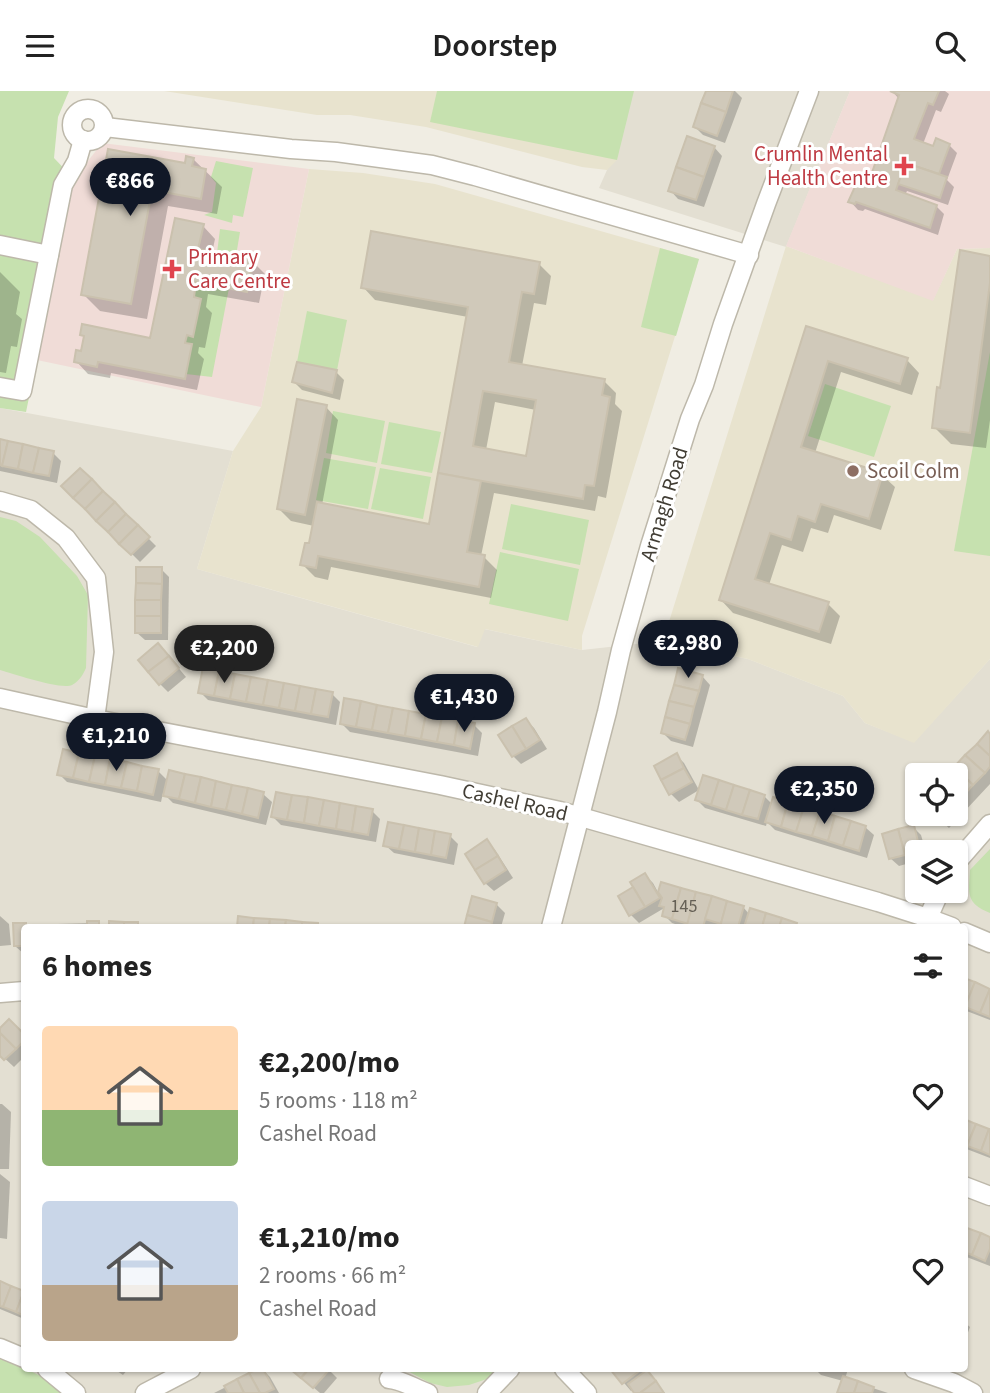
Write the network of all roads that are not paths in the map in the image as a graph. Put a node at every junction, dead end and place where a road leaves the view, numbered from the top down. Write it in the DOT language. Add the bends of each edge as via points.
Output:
graph roads {
  1 [pos="809,91"];
  2 [pos="91,100"];
  3 [pos="104,127"];
  4 [pos="83,140"];
  5 [pos="0,245"];
  6 [pos="749,254"];
  7 [pos="49,255"];
  8 [pos="0,387"];
  9 [pos="0,501"];
  10 [pos="0,698"];
  11 [pos="95,719"];
  12 [pos="579,818"];
  13 [pos="990,824"];
  14 [pos="968,849"];
  15 [pos="935,903"];
  16 [pos="928,918"];
  17 [pos="552,924"];
  18 [pos="944,924"];
  19 [pos="968,935"];
  20 [pos="990,943"];
  21 [pos="21,991"];
  22 [pos="0,993"];
  23 [pos="968,1188"];
  24 [pos="990,1196"];
  25 [pos="0,1347"];
  26 [pos="21,1357"];
  27 [pos="51,1372"];
  28 [pos="185,1372"];
  29 [pos="507,1372"];
  30 [pos="567,1372"];
  31 [pos="923,1372"];
  32 [pos="389,1380"];
  33 [pos="76,1393"];
  34 [pos="145,1393"];
  35 [pos="428,1393"];
  36 [pos="487,1393"];
  37 [pos="587,1393"];
  38 [pos="973,1393"];
  1 -- 6 [label="street, Armagh Road"];
  2 -- 3 [label="street" via="103,116"];
  2 -- 4 [label="street" via="72,121"];
  3 -- 4 [label="street" via="96,139"];
  3 -- 6 [label="street" via="432,165"];
  4 -- 7 [label="street" via="63,185"];
  5 -- 7 [label="street"];
  6 -- 12 [label="street, Armagh Road" via="650,545"];
  7 -- 8 [label="street" via="22,391"];
  9 -- 11 [label="street" via="40,517 65,538 96,578 104,652"];
  10 -- 11 [label="street, Cashel Road"];
  11 -- 12 [label="street, Cashel Road" via="440,785"];
  12 -- 16 [label="street, Cashel Road"];
  12 -- 17 [label="street, Armagh Road"];
  13 -- 14 [label="street"];
  15 -- 16 [label="street"];
  16 -- 18 [label="street, Cashel Road"];
  19 -- 20 [label="street"];
  21 -- 22 [label="street"];
  23 -- 24 [label="street"];
  25 -- 26 [label="street"];
  27 -- 33 [label="street"];
  28 -- 34 [label="street"];
  29 -- 36 [label="street"];
  30 -- 37 [label="street"];
  31 -- 38 [label="street"];
  32 -- 35 [label="street"];
}
